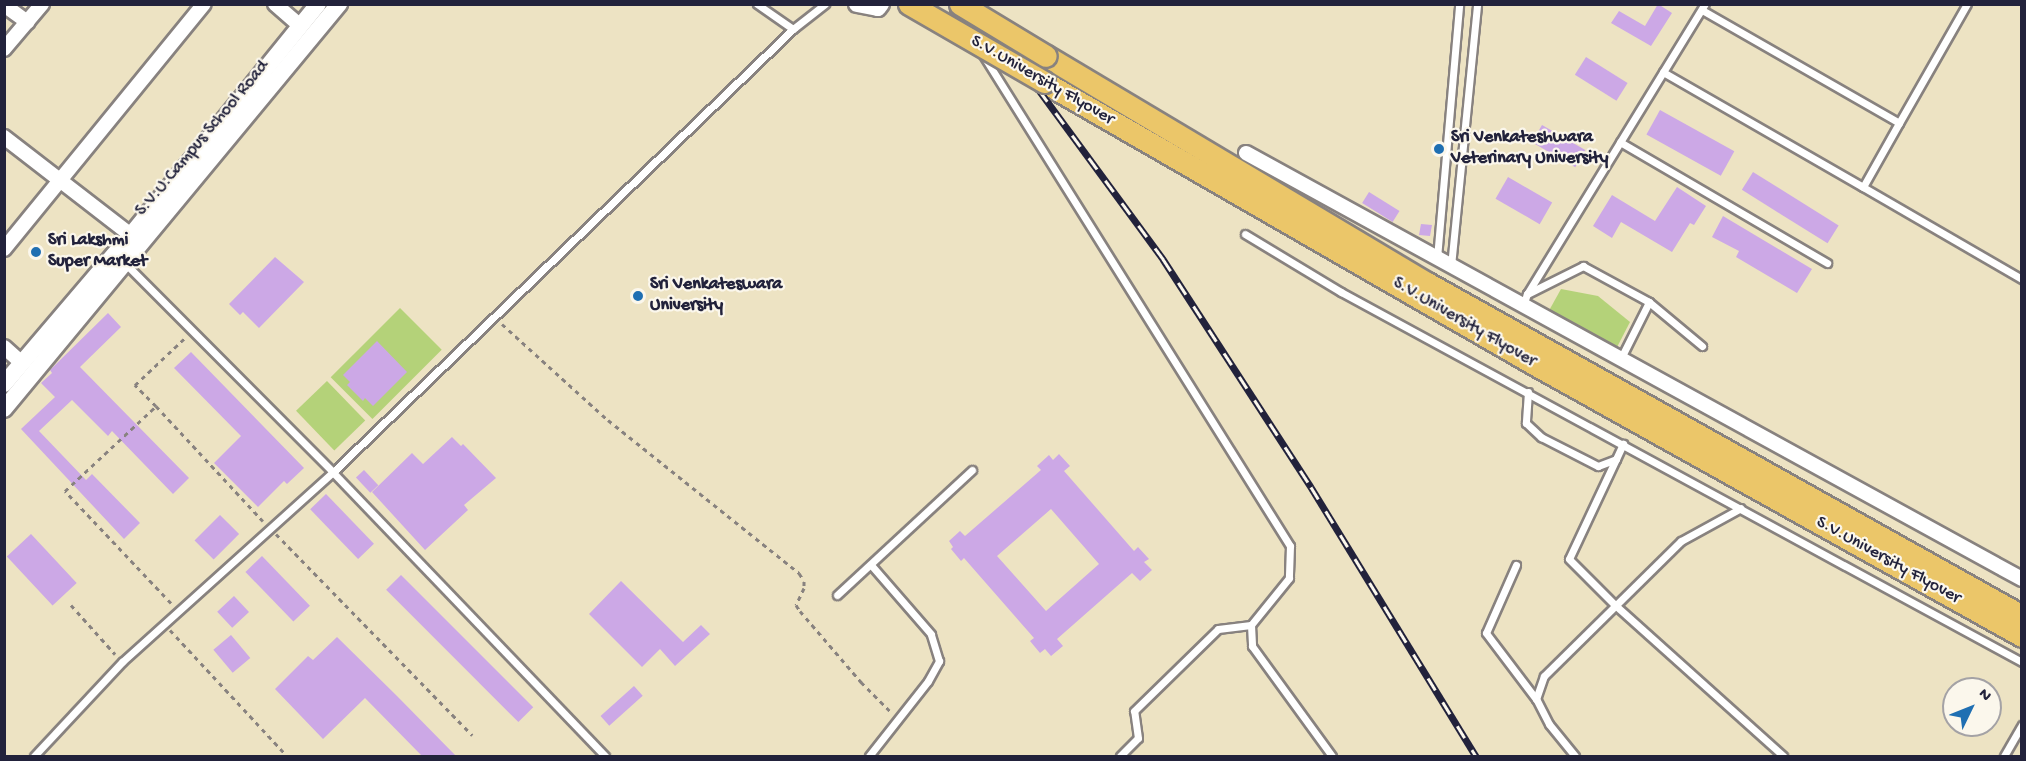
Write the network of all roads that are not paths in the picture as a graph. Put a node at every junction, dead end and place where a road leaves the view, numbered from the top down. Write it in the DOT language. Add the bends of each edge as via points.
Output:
graph roads {
  1 [pos="42,4"];
  2 [pos="204,4"];
  3 [pos="275,4"];
  4 [pos="318,4"];
  5 [pos="339,4"];
  6 [pos="757,4"];
  7 [pos="825,4"];
  8 [pos="856,4"];
  9 [pos="881,4"];
  10 [pos="909,4"];
  11 [pos="951,4"];
  12 [pos="960,4"];
  13 [pos="1459,4"];
  14 [pos="1477,4"];
  15 [pos="1967,4"];
  16 [pos="4,5"];
  17 [pos="1703,7"];
  18 [pos="27,22"];
  19 [pos="300,26"];
  20 [pos="793,29"];
  21 [pos="4,49"];
  22 [pos="1663,72"];
  23 [pos="1899,123"];
  24 [pos="4,137"];
  25 [pos="1620,142"];
  26 [pos="1246,153"];
  27 [pos="60,180"];
  28 [pos="1863,187"];
  29 [pos="1245,234"];
  30 [pos="132,235"];
  31 [pos="4,249"];
  32 [pos="1437,258"];
  33 [pos="125,263"];
  34 [pos="1827,263"];
  35 [pos="1451,266"];
  36 [pos="2022,279"];
  37 [pos="1525,300"];
  38 [pos="1649,302"];
  39 [pos="1702,346"];
  40 [pos="4,347"];
  41 [pos="1620,360"];
  42 [pos="22,363"];
  43 [pos="4,384"];
  44 [pos="1528,393"];
  45 [pos="4,409"];
  46 [pos="1623,444"];
  47 [pos="1616,459"];
  48 [pos="972,470"];
  49 [pos="333,472"];
  50 [pos="1741,508"];
  51 [pos="871,565"];
  52 [pos="1516,565"];
  53 [pos="2022,579"];
  54 [pos="837,596"];
  55 [pos="1616,605"];
  56 [pos="2022,616"];
  57 [pos="1251,625"];
  58 [pos="2022,636"];
  59 [pos="2022,662"];
  60 [pos="1536,699"];
  61 [pos="2022,725"];
  62 [pos="34,756"];
  63 [pos="605,756"];
  64 [pos="869,756"];
  65 [pos="1120,756"];
  66 [pos="1332,756"];
  67 [pos="1575,756"];
  68 [pos="1783,756"];
  69 [pos="2004,756"];
  1 -- 18 [label="street"];
  2 -- 27 [label="street"];
  3 -- 19 [label="street"];
  4 -- 19 [label="street, S.V.U.Campus School Road"];
  5 -- 33 [label="street, S.V.U.Campus School Road"];
  6 -- 20 [label="lane"];
  7 -- 20 [label="lane"];
  8 -- 9 [label="street" via="878,8"];
  10 -- 58 [label="main road, S.V.University Flyover, bridge" via="1534,364"];
  11 -- 57 [label="lane" via="1290,546 1289,578"];
  12 -- 56 [label="main road, S.V.University Flyover, bridge" via="1427,283"];
  13 -- 32 [label="lane"];
  14 -- 35 [label="lane"];
  15 -- 23 [label="lane"];
  16 -- 18 [label="street"];
  17 -- 22 [label="lane"];
  17 -- 23 [label="lane"];
  18 -- 21 [label="street"];
  19 -- 30 [label="street, S.V.U.Campus School Road"];
  20 -- 49 [label="lane"];
  22 -- 25 [label="lane"];
  22 -- 28 [label="lane"];
  23 -- 28 [label="lane"];
  24 -- 27 [label="street"];
  25 -- 34 [label="lane"];
  25 -- 37 [label="lane"];
  26 -- 32 [label="street"];
  27 -- 30 [label="street"];
  27 -- 31 [label="street"];
  28 -- 36 [label="lane"];
  29 -- 44 [label="lane" via="1341,292"];
  30 -- 42 [label="street, S.V.U.Campus School Road"];
  32 -- 35 [label="street"];
  33 -- 45 [label="street, S.V.U.Campus School Road"];
  33 -- 49 [label="lane"];
  35 -- 37 [label="street"];
  37 -- 38 [label="lane" via="1583,266"];
  37 -- 41 [label="street"];
  38 -- 39 [label="lane"];
  38 -- 41 [label="lane"];
  40 -- 42 [label="street"];
  41 -- 53 [label="street"];
  42 -- 43 [label="street, S.V.U.Campus School Road"];
  44 -- 46 [label="lane"];
  44 -- 47 [label="lane" via="1526,423 1541,437 1598,466"];
  46 -- 47 [label="lane"];
  46 -- 50 [label="lane"];
  47 -- 55 [label="lane" via="1569,559"];
  48 -- 51 [label="lane"];
  49 -- 62 [label="lane" via="122,662"];
  49 -- 63 [label="lane"];
  50 -- 55 [label="lane" via="1681,540"];
  50 -- 59 [label="lane"];
  51 -- 54 [label="lane"];
  51 -- 64 [label="lane" via="932,634 939,661 928,681"];
  52 -- 60 [label="lane" via="1486,633"];
  55 -- 60 [label="lane" via="1544,676"];
  55 -- 68 [label="lane"];
  57 -- 65 [label="lane" via="1218,629 1134,711 1138,738"];
  57 -- 66 [label="lane" via="1252,646"];
  60 -- 67 [label="lane" via="1549,724"];
  61 -- 69 [label="lane"];
}
